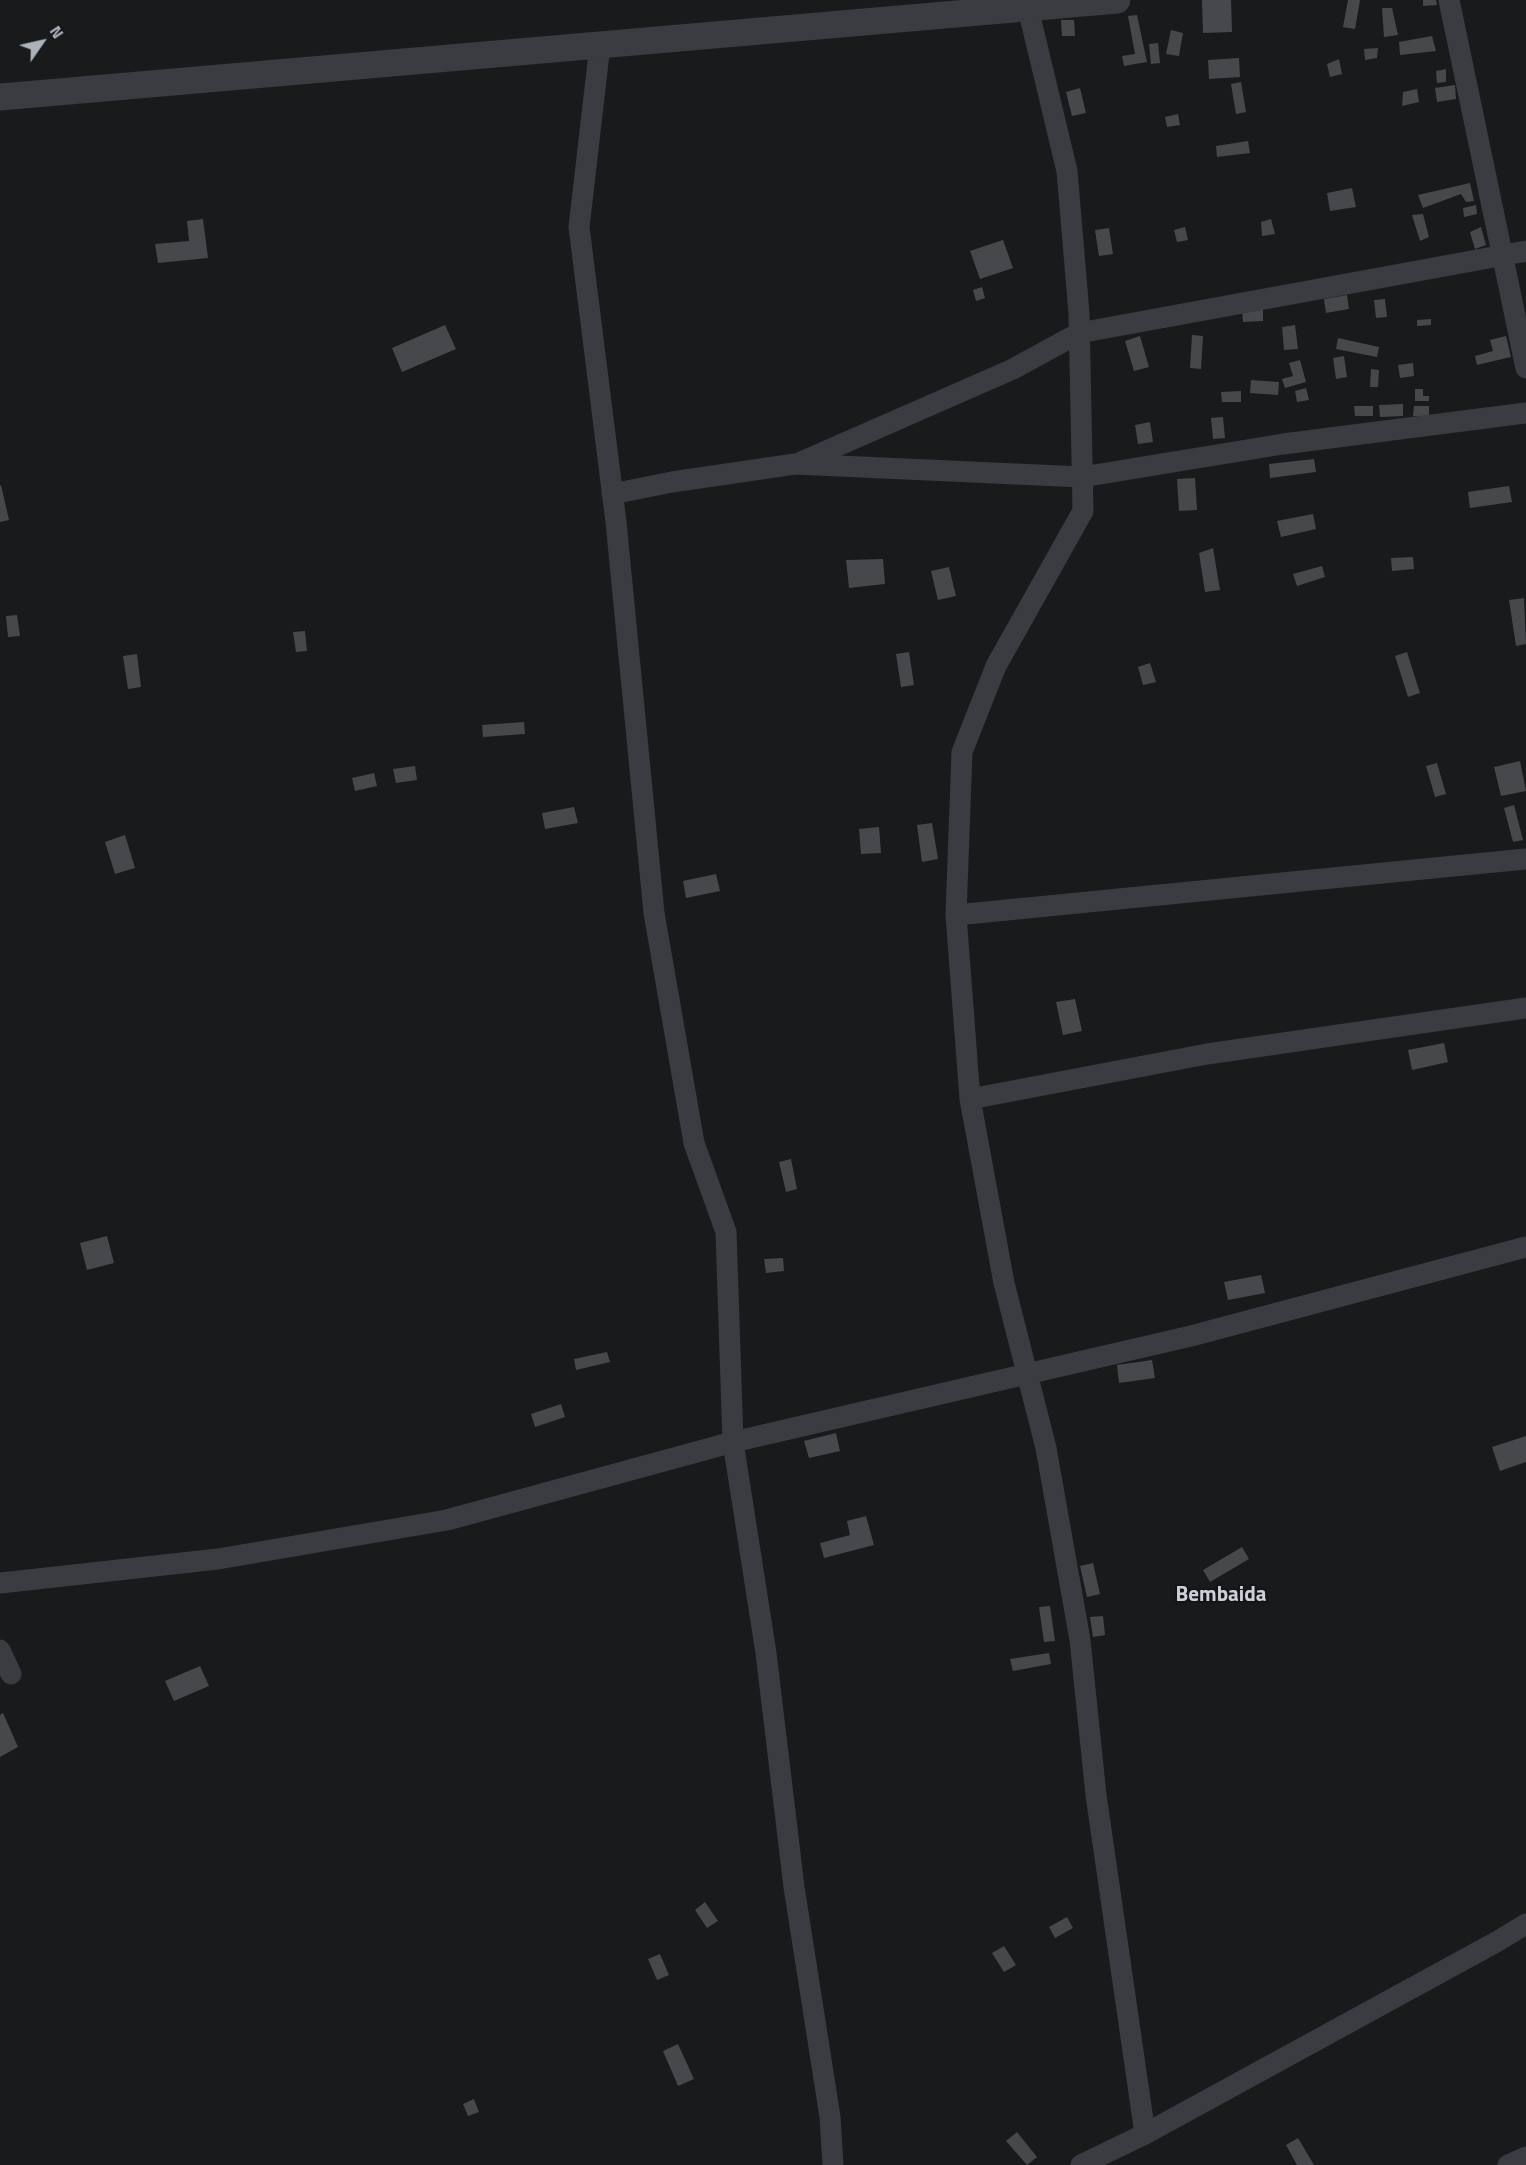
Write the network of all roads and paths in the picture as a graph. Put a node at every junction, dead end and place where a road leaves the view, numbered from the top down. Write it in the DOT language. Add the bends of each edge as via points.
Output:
graph roads {
  1 [pos="1117,0"];
  2 [pos="1449,0"];
  3 [pos="1026,4"];
  4 [pos="600,45"];
  5 [pos="0,97"];
  6 [pos="1526,251"];
  7 [pos="1502,254"];
  8 [pos="1079,333"];
  9 [pos="1526,368"];
  10 [pos="1526,413"];
  11 [pos="795,464"];
  12 [pos="1082,477"];
  13 [pos="612,494"];
  14 [pos="1526,860"];
  15 [pos="956,915"];
  16 [pos="1526,1008"];
  17 [pos="970,1099"];
  18 [pos="1526,1247"];
  19 [pos="1027,1375"];
  20 [pos="732,1442"];
  21 [pos="0,1583"];
  22 [pos="0,1650"];
  23 [pos="11,1674"];
  24 [pos="1526,1923"];
  25 [pos="1145,2134"];
  26 [pos="1526,2157"];
  27 [pos="833,2165"];
  28 [pos="1081,2165"];
  29 [pos="1508,2165"];
  1 -- 3 [label="street"];
  2 -- 7 [label="street"];
  3 -- 4 [label="street"];
  3 -- 8 [label="street" via="1067,171"];
  4 -- 5 [label="street"];
  4 -- 13 [label="street" via="579,227"];
  6 -- 7 [label="street"];
  7 -- 8 [label="street"];
  7 -- 9 [label="street"];
  8 -- 11 [label="street" via="1013,369"];
  8 -- 12 [label="street"];
  10 -- 12 [label="street" via="1283,444"];
  11 -- 12 [label="street"];
  11 -- 13 [label="street"];
  12 -- 15 [label="street" via="1083,512 996,666 962,752"];
  13 -- 20 [label="street" via="654,913 694,1143 726,1232"];
  14 -- 15 [label="street"];
  15 -- 17 [label="street"];
  16 -- 17 [label="street" via="1207,1054"];
  17 -- 19 [label="street" via="1004,1283"];
  18 -- 19 [label="street"];
  19 -- 20 [label="street"];
  19 -- 25 [label="street" via="1046,1448 1080,1640 1096,1796"];
  20 -- 21 [label="street" via="447,1520 218,1559"];
  20 -- 27 [label="street" via="766,1653 794,1887 830,2118"];
  22 -- 23 [label="street"];
  24 -- 25 [label="street"];
  25 -- 28 [label="street"];
  26 -- 29 [label="street"];
}
